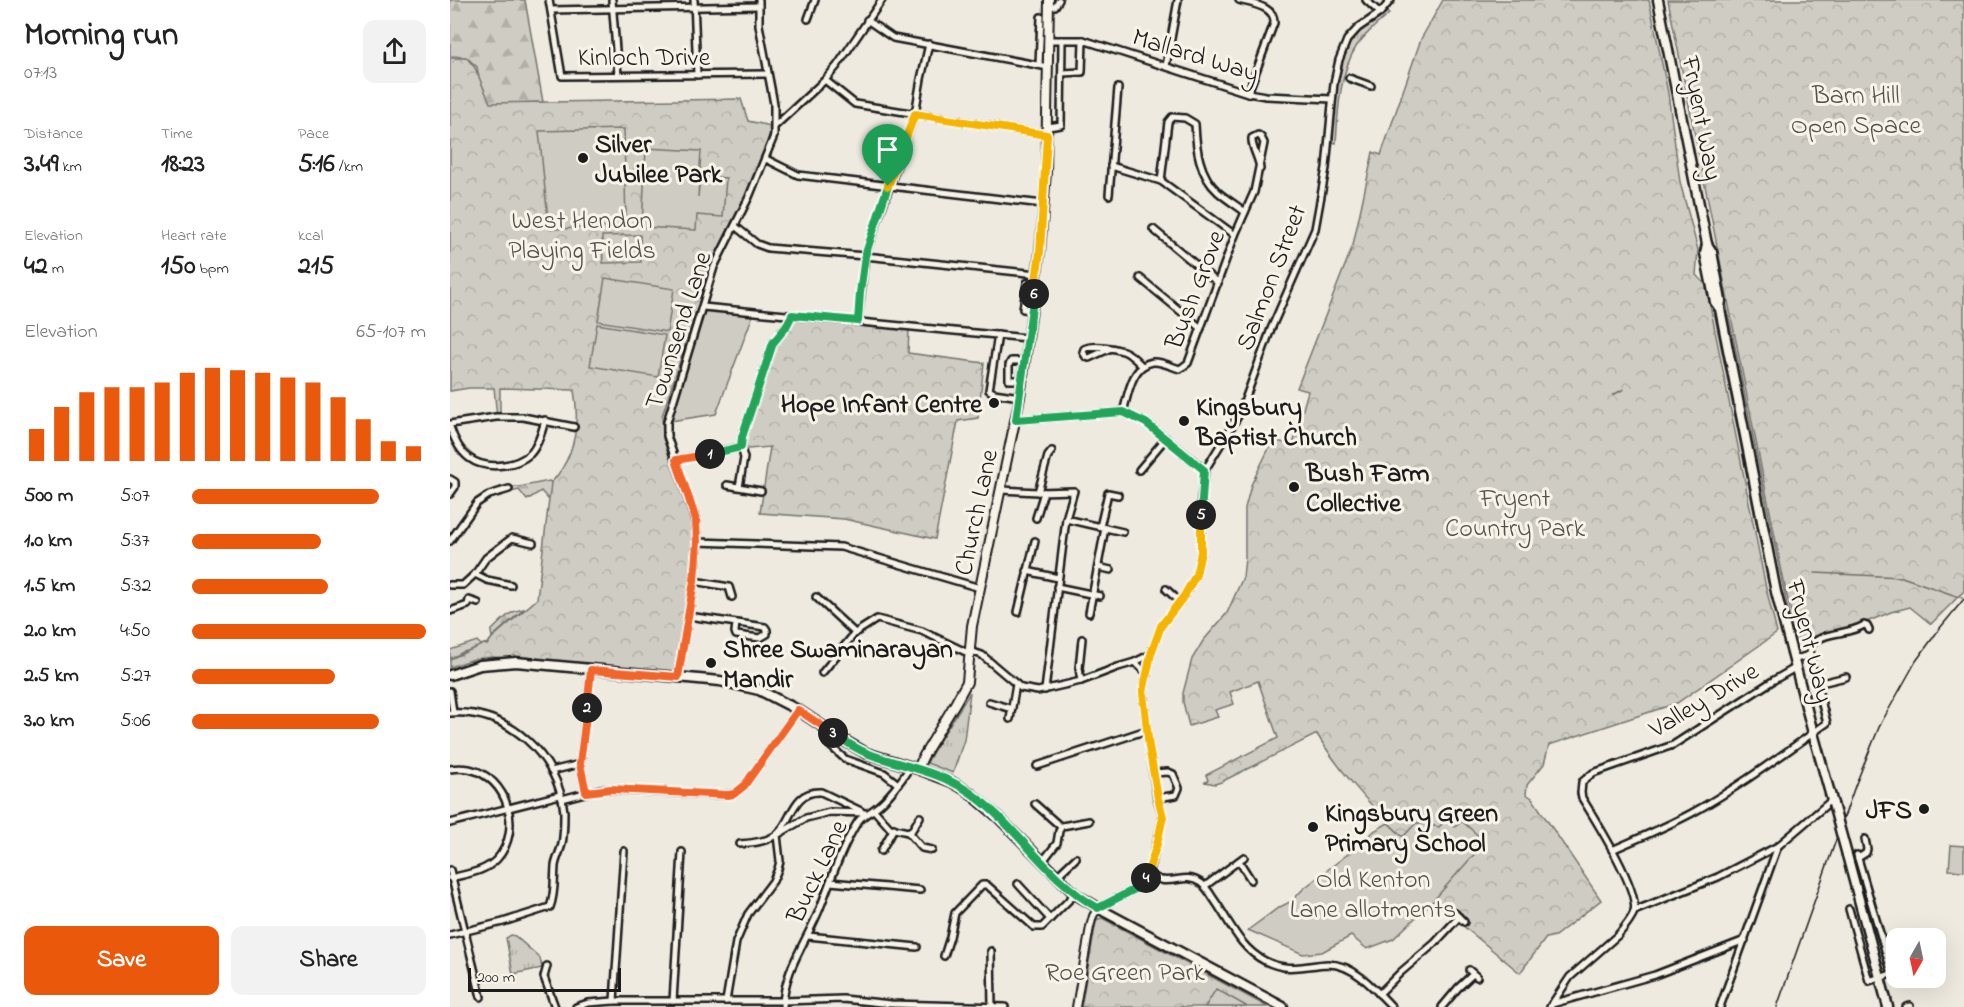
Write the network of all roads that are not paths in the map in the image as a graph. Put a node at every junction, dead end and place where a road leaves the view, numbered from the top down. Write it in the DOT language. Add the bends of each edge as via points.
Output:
graph roads {
  1 [pos="549,0"];
  2 [pos="612,0"];
  3 [pos="815,0"];
  4 [pos="882,0"];
  5 [pos="1059,0"];
  6 [pos="1178,0"];
  7 [pos="1239,0"];
  8 [pos="1366,0"];
  9 [pos="1391,0"];
  10 [pos="1658,0"];
  11 [pos="694,3"];
  12 [pos="759,3"];
  13 [pos="1049,4"];
  14 [pos="613,8"];
  15 [pos="551,10"];
  16 [pos="1380,13"];
  17 [pos="1041,17"];
  18 [pos="808,20"];
  19 [pos="867,20"];
  20 [pos="1048,40"];
  21 [pos="1062,40"];
  22 [pos="1083,40"];
  23 [pos="929,44"];
  24 [pos="1039,65"];
  25 [pos="1166,66"];
  26 [pos="1048,67"];
  27 [pos="1062,73"];
  28 [pos="768,74"];
  29 [pos="618,75"];
  30 [pos="697,75"];
  31 [pos="1348,78"];
  32 [pos="825,80"];
  33 [pos="1371,86"];
  34 [pos="1118,88"];
  35 [pos="1248,93"];
  36 [pos="1332,99"];
  37 [pos="774,110"];
  38 [pos="787,114"];
  39 [pos="915,114"];
  40 [pos="775,126"];
  41 [pos="1048,126"];
  42 [pos="1047,135"];
  43 [pos="766,159"];
  44 [pos="1112,166"];
  45 [pos="1260,169"];
  46 [pos="1161,181"];
  47 [pos="888,186"];
  48 [pos="1109,195"];
  49 [pos="1043,204"];
  50 [pos="1245,212"];
  51 [pos="735,226"];
  52 [pos="1153,229"];
  53 [pos="1235,235"];
  54 [pos="865,256"];
  55 [pos="1037,274"];
  56 [pos="1140,278"];
  57 [pos="1218,283"];
  58 [pos="703,307"];
  59 [pos="792,315"];
  60 [pos="858,321"];
  61 [pos="1201,328"];
  62 [pos="998,334"];
  63 [pos="1027,338"];
  64 [pos="1108,349"];
  65 [pos="1024,361"];
  66 [pos="1142,366"];
  67 [pos="1022,380"];
  68 [pos="1020,397"];
  69 [pos="1123,412"];
  70 [pos="545,420"];
  71 [pos="1016,420"];
  72 [pos="450,425"];
  73 [pos="574,427"];
  74 [pos="1166,438"];
  75 [pos="741,447"];
  76 [pos="1052,451"];
  77 [pos="676,460"];
  78 [pos="1139,470"];
  79 [pos="1204,470"];
  80 [pos="450,479"];
  81 [pos="727,485"];
  82 [pos="740,487"];
  83 [pos="509,489"];
  84 [pos="1001,490"];
  85 [pos="761,491"];
  86 [pos="1041,492"];
  87 [pos="450,494"];
  88 [pos="1118,495"];
  89 [pos="1036,518"];
  90 [pos="1066,519"];
  91 [pos="1103,528"];
  92 [pos="1124,532"];
  93 [pos="450,541"];
  94 [pos="1035,541"];
  95 [pos="697,542"];
  96 [pos="533,543"];
  97 [pos="1098,567"];
  98 [pos="1111,570"];
  99 [pos="1027,571"];
  100 [pos="475,574"];
  101 [pos="1058,578"];
  102 [pos="694,581"];
  103 [pos="450,585"];
  104 [pos="511,585"];
  105 [pos="1057,587"];
  106 [pos="980,588"];
  107 [pos="1166,589"];
  108 [pos="1092,595"];
  109 [pos="1101,596"];
  110 [pos="732,597"];
  111 [pos="816,597"];
  112 [pos="1180,602"];
  113 [pos="478,603"];
  114 [pos="450,611"];
  115 [pos="1018,612"];
  116 [pos="1089,613"];
  117 [pos="688,616"];
  118 [pos="736,623"];
  119 [pos="1854,630"];
  120 [pos="855,633"];
  121 [pos="1082,639"];
  122 [pos="970,652"];
  123 [pos="1151,654"];
  124 [pos="1809,655"];
  125 [pos="1135,662"];
  126 [pos="1794,664"];
  127 [pos="591,670"];
  128 [pos="822,673"];
  129 [pos="1147,674"];
  130 [pos="450,675"];
  131 [pos="678,677"];
  132 [pos="1846,677"];
  133 [pos="1081,681"];
  134 [pos="1016,684"];
  135 [pos="1817,684"];
  136 [pos="1045,690"];
  137 [pos="450,691"];
  138 [pos="989,702"];
  139 [pos="1012,709"];
  140 [pos="798,710"];
  141 [pos="452,712"];
  142 [pos="1010,719"];
  143 [pos="1147,730"];
  144 [pos="1813,734"];
  145 [pos="827,743"];
  146 [pos="580,764"];
  147 [pos="1037,766"];
  148 [pos="914,768"];
  149 [pos="450,769"];
  150 [pos="551,771"];
  151 [pos="1154,773"];
  152 [pos="898,784"];
  153 [pos="586,792"];
  154 [pos="561,797"];
  155 [pos="1158,798"];
  156 [pos="1833,802"];
  157 [pos="1035,804"];
  158 [pos="509,809"];
  159 [pos="874,810"];
  160 [pos="866,813"];
  161 [pos="920,817"];
  162 [pos="1089,821"];
  163 [pos="450,824"];
  164 [pos="1061,827"];
  165 [pos="894,828"];
  166 [pos="908,832"];
  167 [pos="777,835"];
  168 [pos="1865,839"];
  169 [pos="740,844"];
  170 [pos="1778,846"];
  171 [pos="932,850"];
  172 [pos="1612,850"];
  173 [pos="624,851"];
  174 [pos="881,851"];
  175 [pos="682,852"];
  176 [pos="1858,856"];
  177 [pos="1848,857"];
  178 [pos="1076,858"];
  179 [pos="1043,861"];
  180 [pos="450,870"];
  181 [pos="1149,874"];
  182 [pos="1057,876"];
  183 [pos="451,878"];
  184 [pos="1251,880"];
  185 [pos="830,882"];
  186 [pos="1018,884"];
  187 [pos="1205,886"];
  188 [pos="920,890"];
  189 [pos="1076,894"];
  190 [pos="1098,908"];
  191 [pos="1849,909"];
  192 [pos="1634,911"];
  193 [pos="1459,918"];
  194 [pos="1050,919"];
  195 [pos="466,932"];
  196 [pos="450,935"];
  197 [pos="808,936"];
  198 [pos="1745,940"];
  199 [pos="917,947"];
  200 [pos="992,951"];
  201 [pos="944,956"];
  202 [pos="547,966"];
  203 [pos="1473,974"];
  204 [pos="1881,978"];
  205 [pos="1379,994"];
  206 [pos="481,997"];
  207 [pos="825,999"];
  208 [pos="614,1001"];
  209 [pos="673,1001"];
  210 [pos="726,1001"];
  211 [pos="648,1004"];
  212 [pos="707,1004"];
  213 [pos="783,1004"];
  214 [pos="926,1006"];
  215 [pos="992,1006"];
  216 [pos="1551,1006"];
  217 [pos="555,1007"];
  218 [pos="576,1007"];
  219 [pos="824,1007"];
  220 [pos="1005,1007"];
  221 [pos="1076,1007"];
  222 [pos="1283,1007"];
  223 [pos="1392,1007"];
  224 [pos="1442,1007"];
  225 [pos="1720,1007"];
  226 [pos="1888,1007"];
  1 -- 15 [label="street, Kinloch Drive"];
  2 -- 14 [label="street"];
  3 -- 18 [label="street"];
  4 -- 19 [label="street"];
  5 -- 13 [label="street" via="1055,6"];
  6 -- 25 [label="street"];
  7 -- 35 [label="street" via="1267,9 1274,17"];
  8 -- 16 [label="street"];
  9 -- 16 [label="street, Salmon Street"];
  10 -- 126 [label="main road, Fryent Way" via="1707,244 1705,253"];
  11 -- 12 [label="street"];
  11 -- 14 [label="street"];
  11 -- 30 [label="street"];
  12 -- 28 [label="street, Townsend Lane"];
  13 -- 20 [label="main road, Church Lane"];
  14 -- 15 [label="street"];
  14 -- 29 [label="street"];
  15 -- 29 [label="street, Kinloch Drive" via="562,76"];
  16 -- 36 [label="street, Salmon Street" via="1347,40"];
  17 -- 24 [label="street"];
  19 -- 23 [label="street" via="893,38"];
  19 -- 32 [label="street"];
  20 -- 21 [label="street, Mallard Way"];
  20 -- 26 [label="main road, Church Lane"];
  21 -- 22 [label="street, Mallard Way"];
  21 -- 27 [label="street"];
  22 -- 25 [label="street, Mallard Way"];
  22 -- 27 [label="street" via="1082,72"];
  23 -- 24 [label="street"];
  23 -- 39 [label="street"];
  24 -- 26 [label="street"];
  25 -- 35 [label="street, Mallard Way"];
  26 -- 41 [label="main road, Church Lane"];
  27 -- 41 [label="street" via="1060,125"];
  28 -- 30 [label="street, Kinloch Drive"];
  28 -- 37 [label="street, Townsend Lane"];
  29 -- 30 [label="street, Kinloch Drive"];
  31 -- 33 [label="street"];
  32 -- 38 [label="street"];
  32 -- 39 [label="street" via="851,102"];
  34 -- 44 [label="street"];
  35 -- 36 [label="street, Mallard Way"];
  36 -- 79 [label="street, Salmon Street" via="1315,229 1240,412"];
  37 -- 38 [label="street"];
  37 -- 40 [label="street, Townsend Lane"];
  38 -- 40 [label="street"];
  39 -- 42 [label="street"];
  39 -- 47 [label="street"];
  40 -- 43 [label="street, Townsend Lane"];
  41 -- 42 [label="main road, Church Lane"];
  42 -- 49 [label="main road, Church Lane"];
  43 -- 47 [label="street" via="798,175"];
  43 -- 51 [label="street, Townsend Lane"];
  44 -- 46 [label="street"];
  44 -- 48 [label="street"];
  45 -- 45 [label="street, Bush Grove" via="1264,143 1258,135 1251,144"];
  45 -- 50 [label="street, Bush Grove"];
  46 -- 50 [label="street" via="1168,122 1172,117 1185,118 1195,124 1200,164 1216,190"];
  46 -- 53 [label="street"];
  47 -- 49 [label="street"];
  47 -- 54 [label="street"];
  49 -- 55 [label="main road, Church Lane"];
  50 -- 53 [label="street, Bush Grove"];
  51 -- 54 [label="street" via="768,248"];
  51 -- 58 [label="street, Townsend Lane" via="714,267"];
  52 -- 57 [label="street"];
  53 -- 57 [label="street, Bush Grove"];
  54 -- 55 [label="street"];
  54 -- 60 [label="street"];
  55 -- 63 [label="main road, Church Lane"];
  56 -- 61 [label="street"];
  57 -- 61 [label="street, Bush Grove"];
  58 -- 59 [label="street"];
  58 -- 77 [label="street, Townsend Lane" via="666,422"];
  59 -- 60 [label="street"];
  59 -- 75 [label="street" via="773,343"];
  60 -- 62 [label="street"];
  61 -- 66 [label="street, Bush Grove" via="1184,368 1154,362"];
  62 -- 63 [label="street"];
  62 -- 68 [label="street" via="989,390"];
  63 -- 65 [label="main road, Church Lane"];
  64 -- 66 [label="street" via="1125,351"];
  65 -- 67 [label="main road, Church Lane"];
  65 -- 67 [label="street" via="1009,364 1009,380"];
  66 -- 69 [label="street, Bush Grove" via="1136,371"];
  67 -- 68 [label="main road, Church Lane"];
  68 -- 71 [label="main road, Church Lane"];
  69 -- 71 [label="street"];
  69 -- 74 [label="street"];
  70 -- 72 [label="street" via="496,417"];
  70 -- 72 [label="street" via="529,455 512,464 491,467 476,463 463,453"];
  70 -- 73 [label="street"];
  71 -- 84 [label="main road, Church Lane"];
  74 -- 78 [label="street"];
  74 -- 79 [label="street"];
  75 -- 77 [label="street"];
  75 -- 82 [label="street" via="744,458"];
  76 -- 86 [label="street"];
  77 -- 95 [label="street, Townsend Lane" via="696,520"];
  79 -- 112 [label="street" via="1201,552 1196,575"];
  80 -- 87 [label="street" via="455,487"];
  81 -- 82 [label="street"];
  82 -- 85 [label="street"];
  83 -- 93 [label="street" via="477,503"];
  84 -- 86 [label="street"];
  84 -- 106 [label="main road, Church Lane"];
  86 -- 89 [label="street"];
  86 -- 90 [label="street" via="1074,491"];
  88 -- 91 [label="street" via="1108,493"];
  90 -- 91 [label="street"];
  90 -- 101 [label="street"];
  91 -- 92 [label="street"];
  91 -- 97 [label="street"];
  94 -- 99 [label="street"];
  95 -- 102 [label="street, Townsend Lane"];
  95 -- 106 [label="street" via="841,547"];
  96 -- 100 [label="street" via="512,538 486,558"];
  97 -- 98 [label="street"];
  97 -- 108 [label="street"];
  99 -- 101 [label="street"];
  99 -- 115 [label="street"];
  100 -- 103 [label="street" via="463,585"];
  100 -- 104 [label="street"];
  101 -- 105 [label="street"];
  102 -- 110 [label="street" via="729,587"];
  102 -- 117 [label="street, Townsend Lane"];
  105 -- 108 [label="street"];
  105 -- 136 [label="street"];
  106 -- 122 [label="main road, Church Lane"];
  107 -- 112 [label="street"];
  108 -- 109 [label="street"];
  108 -- 116 [label="street"];
  111 -- 120 [label="street"];
  112 -- 123 [label="street" via="1161,626"];
  113 -- 114 [label="street" via="469,600 468,605"];
  117 -- 118 [label="street"];
  117 -- 131 [label="street, Townsend Lane"];
  118 -- 118 [label="street" via="765,627 767,634 760,638 736,635"];
  119 -- 124 [label="street" via="1822,636 1810,647"];
  120 -- 122 [label="street" via="876,619 922,631"];
  120 -- 128 [label="street"];
  121 -- 133 [label="street"];
  122 -- 134 [label="street" via="982,655"];
  122 -- 148 [label="main road, Church Lane" via="964,689"];
  123 -- 125 [label="street"];
  123 -- 129 [label="street"];
  124 -- 126 [label="street"];
  124 -- 135 [label="street"];
  125 -- 129 [label="street"];
  125 -- 133 [label="street"];
  126 -- 144 [label="main road, Fryent Way"];
  126 -- 172 [label="street, Valley Drive" via="1673,745 1586,777 1581,786 1582,798"];
  127 -- 130 [label="main road" via="516,662 480,664"];
  127 -- 131 [label="main road"];
  127 -- 146 [label="street"];
  129 -- 143 [label="street" via="1143,693"];
  131 -- 140 [label="main road" via="746,686"];
  132 -- 135 [label="street"];
  133 -- 136 [label="street"];
  134 -- 136 [label="street" via="1028,690"];
  134 -- 139 [label="street"];
  135 -- 144 [label="street" via="1827,723"];
  137 -- 141 [label="street"];
  138 -- 139 [label="street"];
  139 -- 142 [label="street"];
  140 -- 148 [label="main road" via="867,753"];
  140 -- 153 [label="street" via="744,786 734,794 611,789"];
  141 -- 150 [label="street" via="507,725 530,743"];
  143 -- 147 [label="street"];
  143 -- 151 [label="street"];
  144 -- 156 [label="main road, Fryent Way"];
  144 -- 172 [label="street" via="1701,808"];
  145 -- 152 [label="street" via="845,759 884,773"];
  146 -- 150 [label="street"];
  146 -- 153 [label="street"];
  148 -- 152 [label="street, Buck Lane"];
  148 -- 179 [label="main road" via="969,792"];
  149 -- 158 [label="street" via="469,769 484,776 497,787"];
  150 -- 154 [label="street"];
  151 -- 155 [label="street"];
  151 -- 155 [label="street" via="1173,774 1179,788 1176,795"];
  152 -- 159 [label="street, Buck Lane"];
  153 -- 154 [label="street"];
  154 -- 158 [label="street"];
  154 -- 195 [label="street" via="564,827 550,908"];
  155 -- 181 [label="street" via="1163,817"];
  156 -- 170 [label="street"];
  156 -- 177 [label="main road, Fryent Way, bridge"];
  157 -- 164 [label="street"];
  158 -- 163 [label="street"];
  158 -- 183 [label="street" via="508,843 496,860 478,872"];
  159 -- 160 [label="street, Buck Lane"];
  159 -- 165 [label="street" via="885,824"];
  160 -- 167 [label="street" via="830,812 806,818"];
  160 -- 167 [label="street" via="815,792 800,799"];
  160 -- 185 [label="street, Buck Lane" via="857,823"];
  161 -- 166 [label="street"];
  162 -- 164 [label="street"];
  164 -- 179 [label="street" via="1057,843"];
  165 -- 166 [label="street"];
  165 -- 174 [label="street"];
  166 -- 171 [label="street" via="922,848"];
  167 -- 169 [label="street"];
  167 -- 210 [label="street" via="778,869 748,914 736,942"];
  168 -- 176 [label="street" via="1866,853"];
  170 -- 192 [label="street" via="1718,877"];
  170 -- 198 [label="street"];
  172 -- 192 [label="street, Valley Drive" via="1633,891"];
  173 -- 208 [label="street"];
  175 -- 209 [label="street"];
  176 -- 177 [label="street"];
  176 -- 204 [label="street, Fryent Way" via="1892,975"];
  177 -- 204 [label="main road, Fryent Way"];
  178 -- 182 [label="street"];
  179 -- 182 [label="main road"];
  180 -- 183 [label="street"];
  181 -- 187 [label="street" via="1163,880 1189,878"];
  181 -- 190 [label="street" via="1143,885"];
  182 -- 189 [label="main road"];
  183 -- 195 [label="street"];
  184 -- 187 [label="street" via="1242,859"];
  185 -- 188 [label="street"];
  185 -- 197 [label="street, Buck Lane"];
  186 -- 194 [label="street"];
  187 -- 205 [label="street" via="1243,944 1264,961 1296,969 1340,966 1357,974"];
  189 -- 190 [label="main road"];
  189 -- 194 [label="street"];
  190 -- 221 [label="street" via="1090,927"];
  190 -- 222 [label="main road"];
  191 -- 204 [label="street" via="1869,981"];
  192 -- 216 [label="street" via="1618,935 1570,977"];
  193 -- 205 [label="street"];
  194 -- 201 [label="street" via="1042,927 1034,927 987,885 982,885 955,913"];
  195 -- 196 [label="street"];
  195 -- 206 [label="street"];
  197 -- 199 [label="street"];
  197 -- 213 [label="street, Buck Lane" via="787,978"];
  198 -- 216 [label="street" via="1655,975"];
  198 -- 225 [label="street"];
  200 -- 215 [label="street"];
  202 -- 217 [label="street" via="544,977"];
  203 -- 224 [label="street"];
  204 -- 226 [label="main road, Fryent Way"];
  205 -- 223 [label="street"];
  207 -- 213 [label="street"];
  207 -- 214 [label="street"];
  207 -- 219 [label="street"];
  208 -- 211 [label="street"];
  208 -- 218 [label="street"];
  209 -- 211 [label="street"];
  209 -- 212 [label="street"];
  210 -- 212 [label="street"];
  210 -- 213 [label="street"];
  214 -- 215 [label="street"];
  215 -- 220 [label="street"];
}
